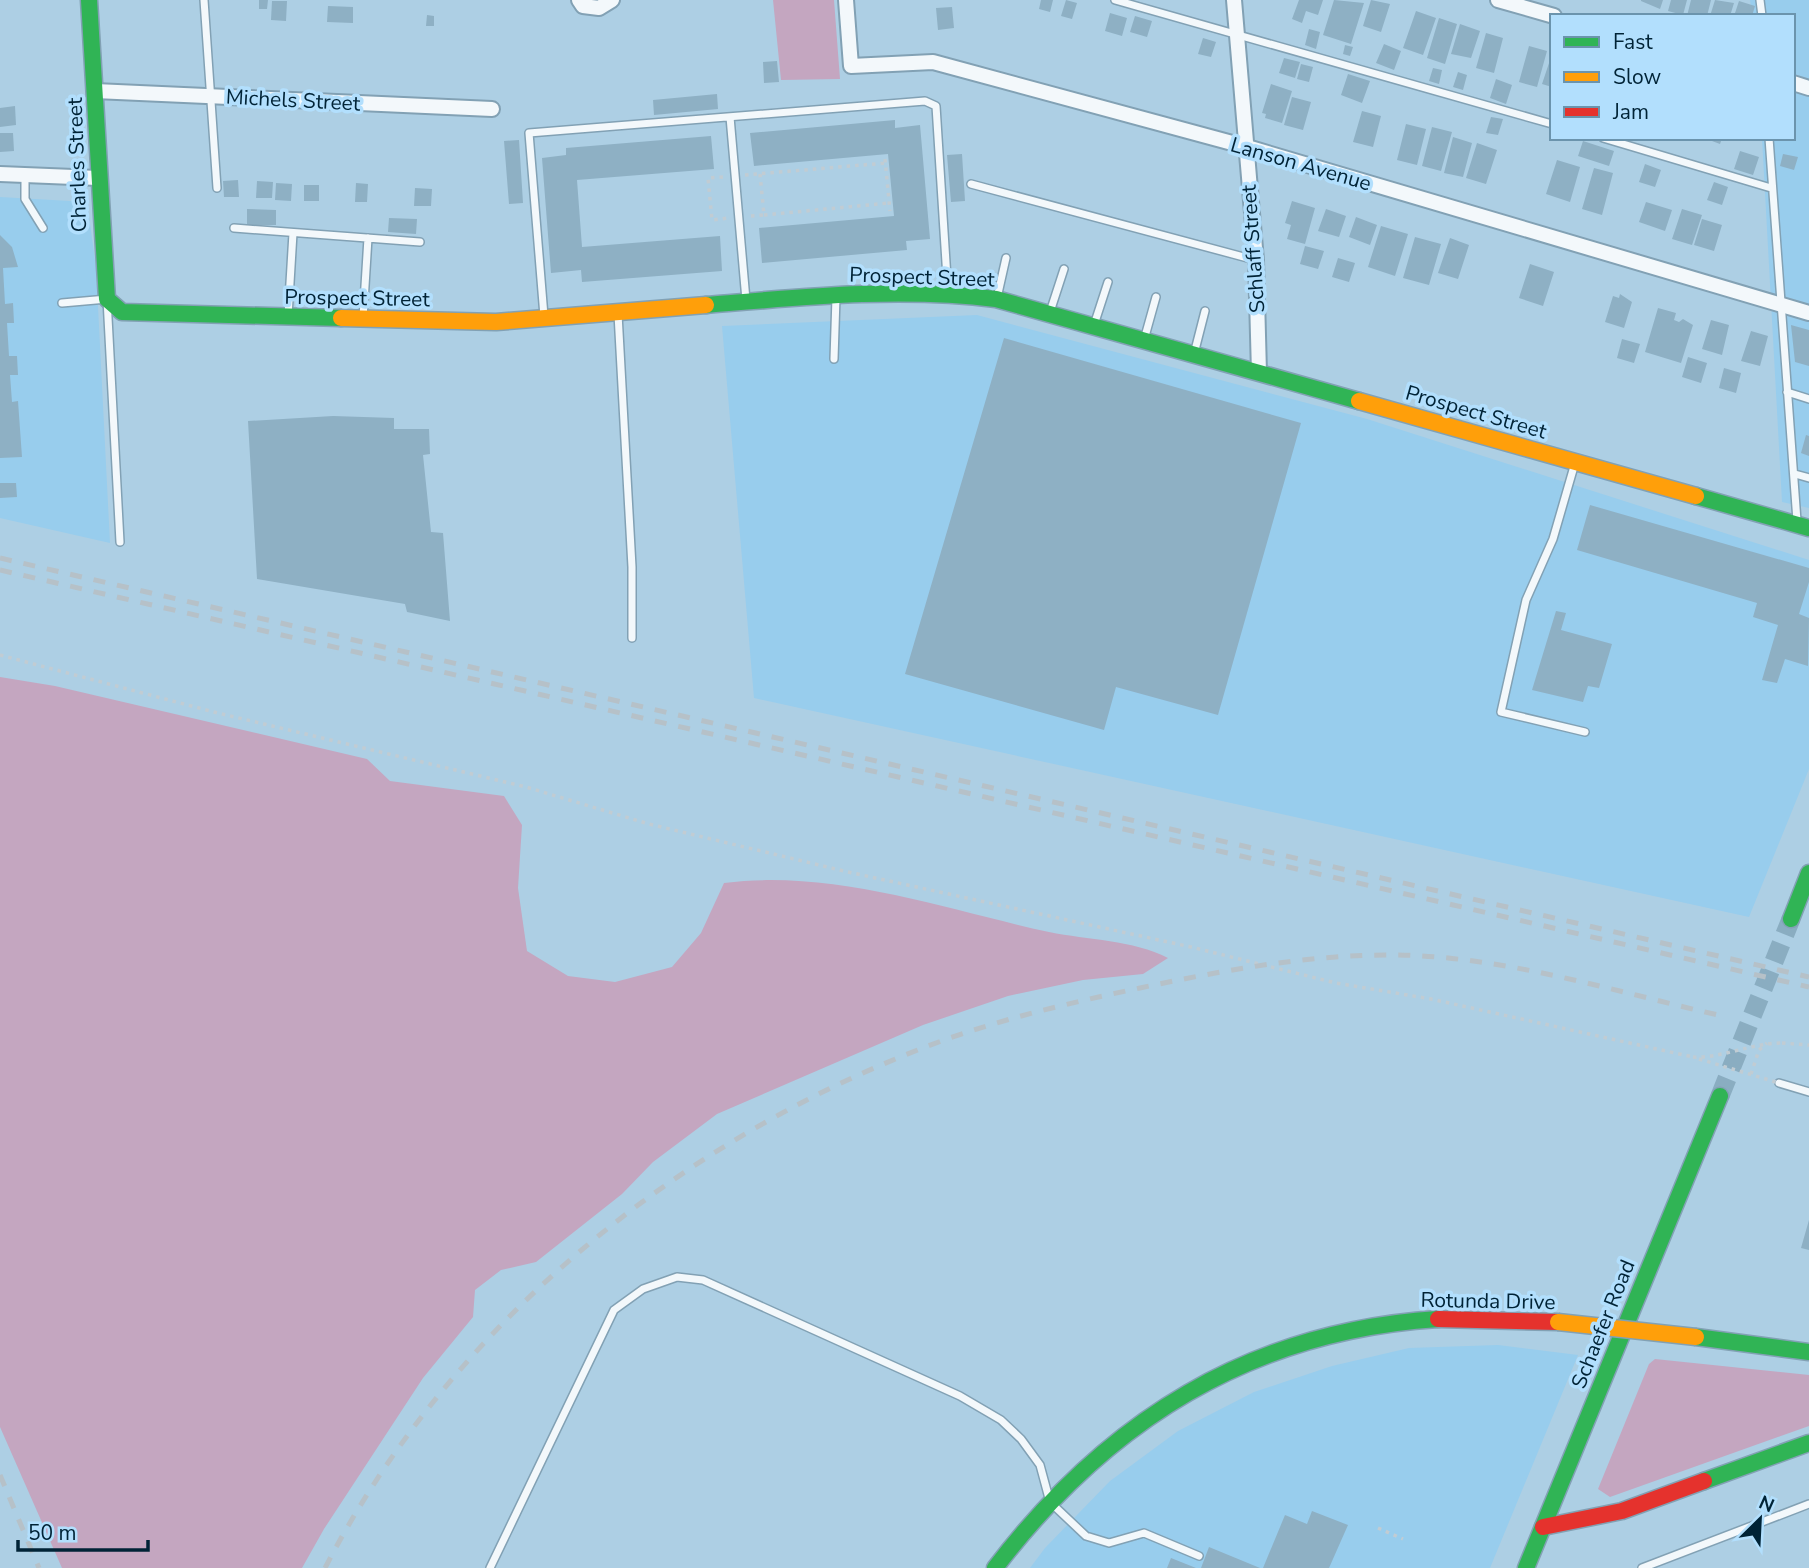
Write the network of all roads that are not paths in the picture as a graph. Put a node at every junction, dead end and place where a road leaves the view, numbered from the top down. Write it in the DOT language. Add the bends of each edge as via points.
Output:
graph roads {
  1 [pos="89,0"];
  2 [pos="204,0"];
  3 [pos="579,0"];
  4 [pos="612,0"];
  5 [pos="846,0"];
  6 [pos="1115,0"];
  7 [pos="1234,0"];
  8 [pos="1498,0"];
  9 [pos="1550,15"];
  10 [pos="1237,35"];
  11 [pos="95,91"];
  12 [pos="209,96"];
  13 [pos="492,109"];
  14 [pos="730,117"];
  15 [pos="1550,123"];
  16 [pos="1610,140"];
  17 [pos="1769,140"];
  18 [pos="1247,147"];
  19 [pos="0,174"];
  20 [pos="25,175"];
  21 [pos="98,178"];
  22 [pos="971,184"];
  23 [pos="217,188"];
  24 [pos="1771,188"];
  25 [pos="43,228"];
  26 [pos="234,229"];
  27 [pos="293,233"];
  28 [pos="368,238"];
  29 [pos="421,242"];
  30 [pos="1006,258"];
  31 [pos="1256,260"];
  32 [pos="1064,269"];
  33 [pos="1108,282"];
  34 [pos="836,295"];
  35 [pos="948,295"];
  36 [pos="1156,297"];
  37 [pos="107,299"];
  38 [pos="996,299"];
  39 [pos="746,300"];
  40 [pos="62,303"];
  41 [pos="1779,303"];
  42 [pos="618,310"];
  43 [pos="1205,311"];
  44 [pos="1049,313"];
  45 [pos="1809,313"];
  46 [pos="544,316"];
  47 [pos="288,317"];
  48 [pos="363,319"];
  49 [pos="1094,326"];
  50 [pos="1144,340"];
  51 [pos="1194,354"];
  52 [pos="834,359"];
  53 [pos="1259,373"];
  54 [pos="1787,392"];
  55 [pos="1809,399"];
  56 [pos="1575,462"];
  57 [pos="1795,474"];
  58 [pos="1809,478"];
  59 [pos="1803,527"];
  60 [pos="120,542"];
  61 [pos="632,638"];
  62 [pos="1585,732"];
  63 [pos="1809,873"];
  64 [pos="1791,919"];
  65 [pos="1779,1083"];
  66 [pos="1809,1092"];
  67 [pos="1720,1096"];
  68 [pos="1809,1352"];
  69 [pos="1809,1443"];
  70 [pos="1050,1502"];
  71 [pos="1809,1504"];
  72 [pos="1544,1527"];
  73 [pos="1199,1556"];
  74 [pos="490,1568"];
  75 [pos="995,1568"];
  76 [pos="1527,1568"];
  77 [pos="1642,1568"];
  1 -- 11 [label="street, Charles Street"];
  2 -- 12 [label="lane"];
  3 -- 4 [label="street" via="583,6 599,8"];
  5 -- 18 [label="street, Lanson Avenue" via="851,66 933,62"];
  6 -- 10 [label="lane"];
  7 -- 10 [label="street, Schlaff Street"];
  8 -- 9 [label="street"];
  10 -- 15 [label="lane"];
  10 -- 18 [label="street, Schlaff Street"];
  11 -- 12 [label="street, Michels Street"];
  11 -- 21 [label="street, Charles Street"];
  12 -- 13 [label="street, Michels Street"];
  12 -- 23 [label="lane"];
  14 -- 35 [label="lane" via="925,101 936,106"];
  14 -- 39 [label="lane"];
  14 -- 46 [label="lane" via="529,133"];
  16 -- 24 [label="lane"];
  17 -- 24 [label="lane"];
  18 -- 31 [label="street, Schlaff Street"];
  18 -- 41 [label="street, Lanson Avenue"];
  19 -- 20 [label="street"];
  20 -- 21 [label="street"];
  20 -- 25 [label="lane" via="25,199"];
  21 -- 37 [label="street, Charles Street"];
  22 -- 31 [label="lane"];
  24 -- 41 [label="lane"];
  26 -- 27 [label="lane"];
  27 -- 28 [label="lane"];
  27 -- 47 [label="lane"];
  28 -- 29 [label="lane"];
  28 -- 48 [label="lane"];
  30 -- 38 [label="lane"];
  31 -- 53 [label="street, Schlaff Street"];
  32 -- 44 [label="lane"];
  33 -- 49 [label="lane"];
  34 -- 35 [label="street, Prospect Street"];
  34 -- 39 [label="street, Prospect Street"];
  34 -- 52 [label="lane"];
  35 -- 38 [label="street, Prospect Street"];
  36 -- 50 [label="lane"];
  37 -- 40 [label="lane"];
  37 -- 47 [label="street, Prospect Street" via="130,313"];
  37 -- 60 [label="lane"];
  38 -- 44 [label="street, Prospect Street"];
  39 -- 42 [label="street, Prospect Street"];
  41 -- 45 [label="street, Lanson Avenue"];
  41 -- 54 [label="lane"];
  42 -- 46 [label="street, Prospect Street"];
  42 -- 61 [label="lane"];
  43 -- 51 [label="lane"];
  44 -- 49 [label="street, Prospect Street"];
  46 -- 48 [label="street, Prospect Street" via="496,322"];
  47 -- 48 [label="street, Prospect Street"];
  49 -- 50 [label="street, Prospect Street"];
  50 -- 51 [label="street, Prospect Street"];
  51 -- 53 [label="street, Prospect Street"];
  53 -- 56 [label="street, Prospect Street"];
  54 -- 55 [label="lane"];
  54 -- 57 [label="lane"];
  56 -- 59 [label="street, Prospect Street"];
  56 -- 62 [label="lane" via="1553,539 1526,600 1502,712"];
  57 -- 58 [label="lane"];
  57 -- 59 [label="lane"];
  63 -- 64 [label="street"];
  65 -- 66 [label="lane"];
  67 -- 72 [label="street, Schaefer Road"];
  68 -- 70 [label="street, Rotunda Drive, bridge" via="1558,1322 1461,1318 1398,1322 1334,1334 1272,1353 1203,1384 1141,1421 1090,1460"];
  69 -- 72 [label="street" via="1622,1511"];
  70 -- 73 [label="lane" via="1086,1536 1109,1543 1144,1533"];
  70 -- 74 [label="lane" via="1041,1465 1001,1420 826,1334 703,1280 677,1277 643,1289 614,1310"];
  70 -- 75 [label="street, Rotunda Drive"];
  71 -- 77 [label="lane"];
  72 -- 76 [label="street, Schaefer Road"];
}
